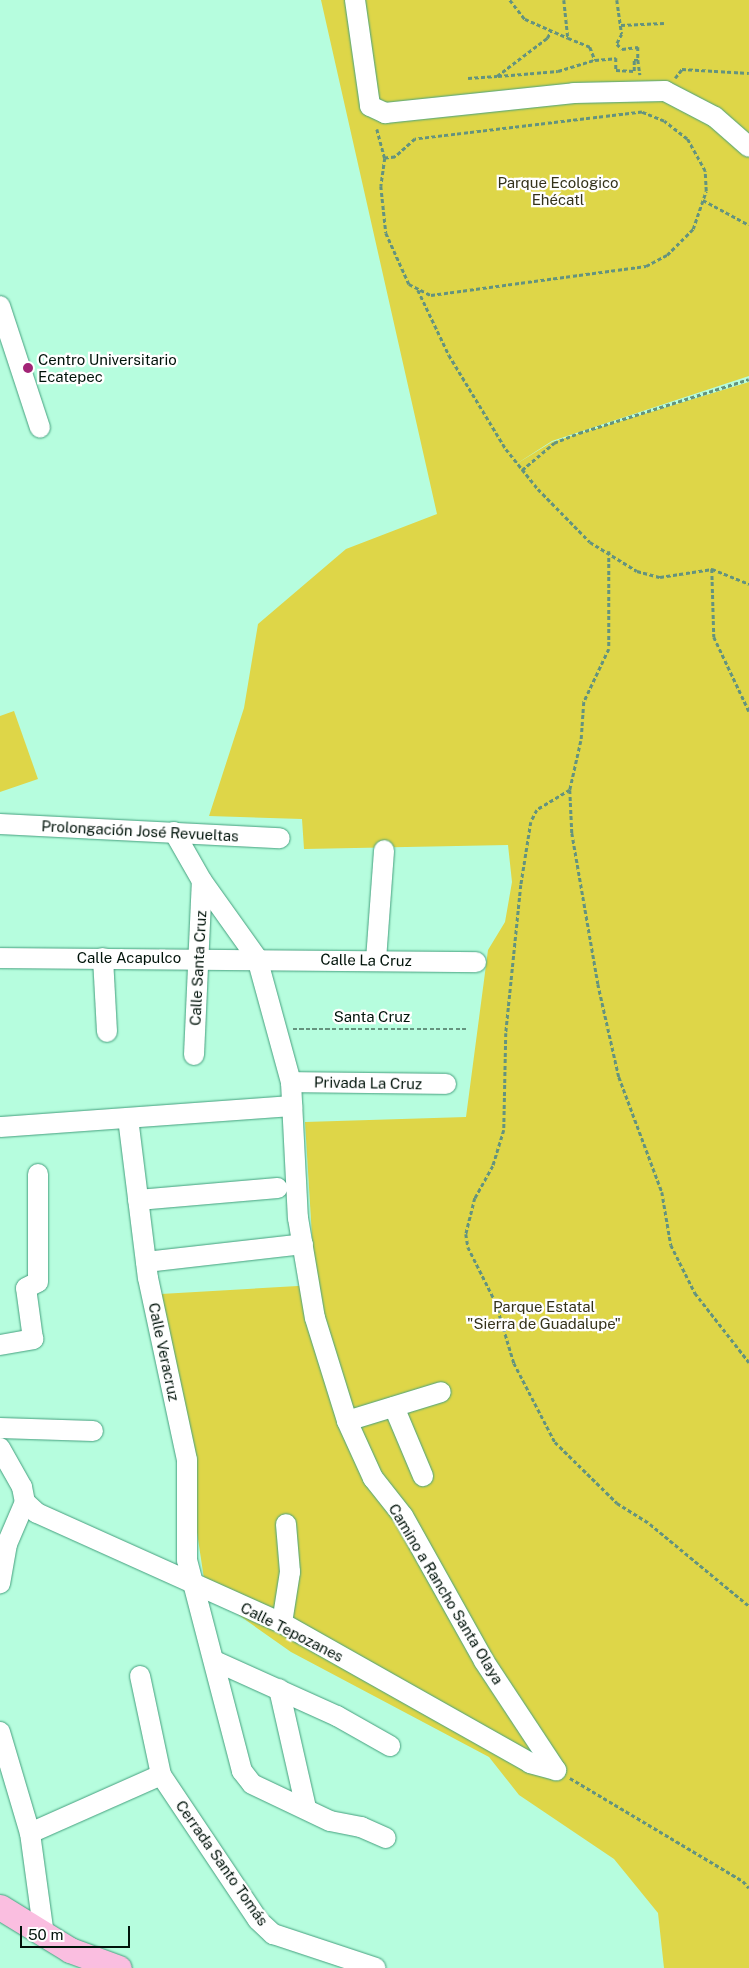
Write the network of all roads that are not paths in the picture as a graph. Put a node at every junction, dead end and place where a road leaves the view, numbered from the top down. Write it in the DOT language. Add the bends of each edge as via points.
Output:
graph roads {
  1 [pos="355,0"];
  2 [pos="749,147"];
  3 [pos="0,306"];
  4 [pos="40,428"];
  5 [pos="0,824"];
  6 [pos="174,832"];
  7 [pos="280,838"];
  8 [pos="384,850"];
  9 [pos="202,881"];
  10 [pos="0,958"];
  11 [pos="103,958"];
  12 [pos="199,958"];
  13 [pos="257,958"];
  14 [pos="376,960"];
  15 [pos="476,962"];
  16 [pos="107,1032"];
  17 [pos="194,1055"];
  18 [pos="291,1082"];
  19 [pos="446,1084"];
  20 [pos="292,1106"];
  21 [pos="128,1118"];
  22 [pos="0,1127"];
  23 [pos="38,1174"];
  24 [pos="277,1188"];
  25 [pos="138,1200"];
  26 [pos="303,1244"];
  27 [pos="146,1262"];
  28 [pos="0,1345"];
  29 [pos="440,1392"];
  30 [pos="394,1407"];
  31 [pos="347,1421"];
  32 [pos="0,1428"];
  33 [pos="93,1431"];
  34 [pos="0,1448"];
  35 [pos="423,1476"];
  36 [pos="25,1502"];
  37 [pos="286,1524"];
  38 [pos="0,1583"];
  39 [pos="196,1585"];
  40 [pos="282,1623"];
  41 [pos="215,1661"];
  42 [pos="140,1676"];
  43 [pos="279,1689"];
  44 [pos="0,1732"];
  45 [pos="390,1746"];
  46 [pos="556,1770"];
  47 [pos="161,1775"];
  48 [pos="306,1808"];
  49 [pos="30,1833"];
  50 [pos="386,1838"];
  51 [pos="0,1907"];
  52 [pos="44,1935"];
  53 [pos="119,1968"];
  54 [pos="376,1968"];
  1 -- 2 [label="street" via="370,106 385,113 404,114 574,93 641,89 665,91 715,117"];
  3 -- 4 [label="street"];
  5 -- 6 [label="street, Prolongación José Revueltas"];
  6 -- 7 [label="street, Prolongación José Revueltas"];
  6 -- 9 [label="street, Camino a Rancho Santa Olaya"];
  8 -- 14 [label="street"];
  9 -- 12 [label="street, Calle Santa Cruz"];
  9 -- 13 [label="street, Camino a Rancho Santa Olaya"];
  10 -- 11 [label="street, Calle Acapulco"];
  11 -- 12 [label="street, Calle Acapulco"];
  11 -- 16 [label="street"];
  12 -- 13 [label="street, Calle Acapulco"];
  12 -- 17 [label="street, Calle Santa Cruz"];
  13 -- 14 [label="street, Calle La Cruz"];
  13 -- 18 [label="street, Camino a Rancho Santa Olaya"];
  14 -- 15 [label="street, Calle La Cruz"];
  18 -- 19 [label="street, Privada La Cruz"];
  18 -- 20 [label="street, Camino a Rancho Santa Olaya"];
  20 -- 21 [label="street"];
  20 -- 26 [label="street, Camino a Rancho Santa Olaya"];
  21 -- 22 [label="street"];
  21 -- 25 [label="street, Calle Veracruz"];
  23 -- 28 [label="street" via="38,1282 26,1288 33,1339"];
  24 -- 25 [label="street"];
  25 -- 27 [label="street, Calle Veracruz"];
  26 -- 27 [label="street"];
  26 -- 31 [label="street, Camino a Rancho Santa Olaya" via="315,1318"];
  27 -- 39 [label="street, Calle Veracruz" via="187,1460 187,1560"];
  29 -- 30 [label="street"];
  30 -- 31 [label="street"];
  30 -- 35 [label="street"];
  31 -- 46 [label="street, Camino a Rancho Santa Olaya" via="372,1478 403,1516 484,1661"];
  32 -- 33 [label="street"];
  34 -- 36 [label="street" via="22,1487"];
  36 -- 38 [label="street" via="7,1544"];
  36 -- 39 [label="street, Calle Tepozanes" via="36,1513"];
  37 -- 40 [label="street" via="290,1572"];
  39 -- 40 [label="street, Calle Tepozanes"];
  39 -- 41 [label="street, Calle Veracruz"];
  40 -- 46 [label="street, Calle Tepozanes" via="530,1763"];
  41 -- 43 [label="street"];
  41 -- 48 [label="street, Calle Veracruz" via="242,1771 252,1784"];
  42 -- 47 [label="street, Cerrada Santo Tomás"];
  43 -- 45 [label="street"];
  43 -- 48 [label="street"];
  44 -- 49 [label="street"];
  47 -- 49 [label="street"];
  47 -- 54 [label="street, Cerrada Santo Tomás" via="258,1920 273,1934"];
  48 -- 50 [label="street, Calle Veracruz" via="330,1821 361,1827"];
  49 -- 52 [label="street"];
  51 -- 52 [label="main road"];
  52 -- 53 [label="main road"];
}
